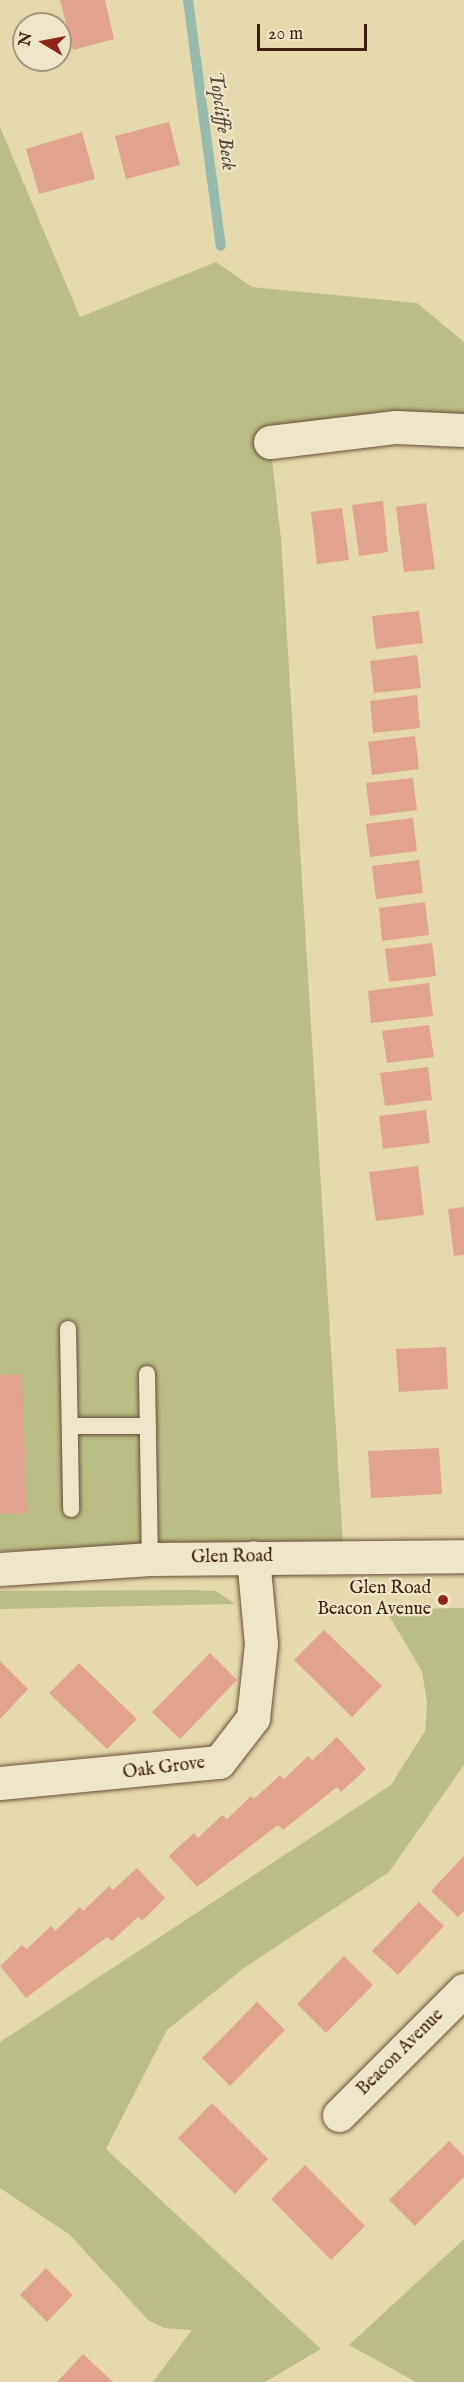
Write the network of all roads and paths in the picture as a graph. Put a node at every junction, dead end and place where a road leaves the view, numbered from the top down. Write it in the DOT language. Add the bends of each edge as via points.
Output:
graph roads {
  1 [pos="464,430"];
  2 [pos="270,442"];
  3 [pos="68,1329"];
  4 [pos="147,1374"];
  5 [pos="70,1426"];
  6 [pos="148,1426"];
  7 [pos="71,1509"];
  8 [pos="464,1556"];
  9 [pos="254,1557"];
  10 [pos="150,1559"];
  11 [pos="0,1569"];
  12 [pos="0,1783"];
  13 [pos="464,1990"];
  14 [pos="339,2115"];
  1 -- 2 [label="street" via="396,427"];
  3 -- 5 [label="lane"];
  4 -- 6 [label="lane"];
  5 -- 6 [label="lane"];
  5 -- 7 [label="lane"];
  6 -- 10 [label="lane"];
  8 -- 9 [label="street, Glen Road"];
  9 -- 10 [label="street, Glen Road"];
  9 -- 12 [label="street, Oak Grove" via="261,1644 253,1718 219,1762"];
  10 -- 11 [label="street, Glen Road"];
  13 -- 14 [label="street, Beacon Avenue"];
}
